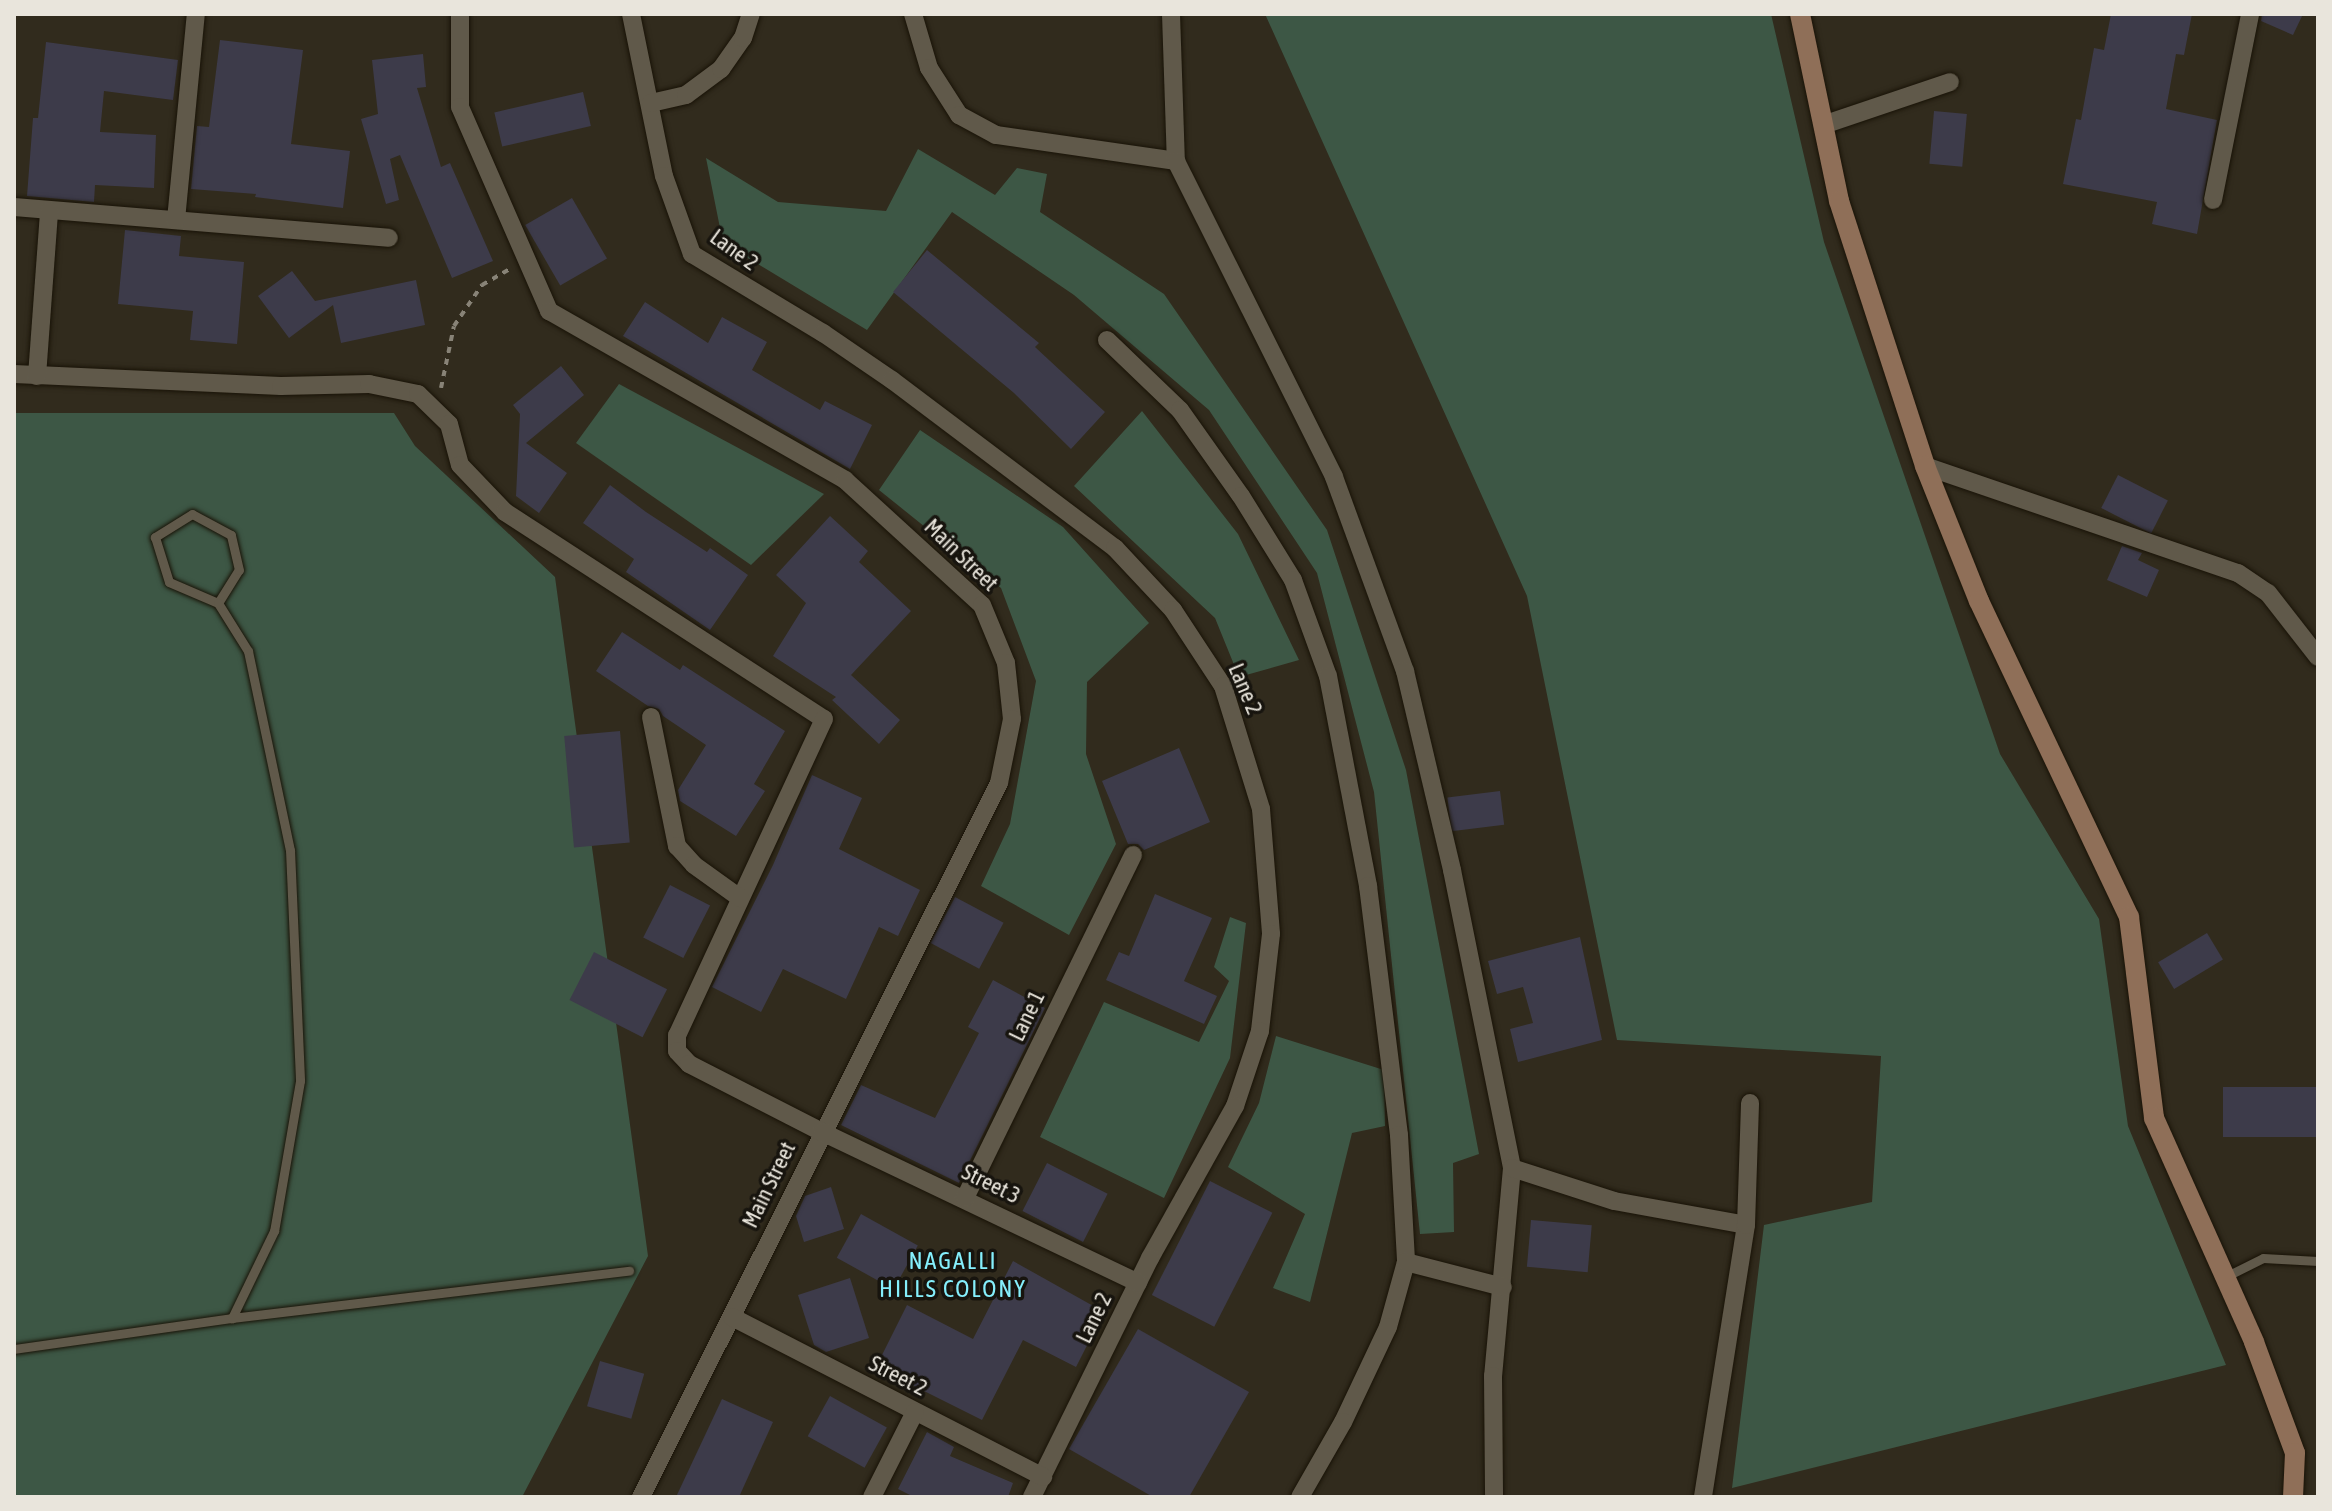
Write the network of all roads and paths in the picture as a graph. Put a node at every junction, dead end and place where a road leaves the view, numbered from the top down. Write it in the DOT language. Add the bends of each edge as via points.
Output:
graph roads {
  1 [pos="196,14"];
  2 [pos="460,14"];
  3 [pos="631,14"];
  4 [pos="751,14"];
  5 [pos="913,14"];
  6 [pos="1171,14"];
  7 [pos="1800,14"];
  8 [pos="2250,14"];
  9 [pos="1950,82"];
  10 [pos="651,103"];
  11 [pos="1823,125"];
  12 [pos="1176,161"];
  13 [pos="2213,200"];
  14 [pos="14,207"];
  15 [pos="49,211"];
  16 [pos="176,220"];
  17 [pos="389,238"];
  18 [pos="524,260"];
  19 [pos="1107,340"];
  20 [pos="14,374"];
  21 [pos="37,376"];
  22 [pos="437,412"];
  23 [pos="1925,466"];
  24 [pos="218,603"];
  25 [pos="2318,657"];
  26 [pos="651,717"];
  27 [pos="1133,855"];
  28 [pos="740,898"];
  29 [pos="1750,1103"];
  30 [pos="822,1132"];
  31 [pos="1512,1168"];
  32 [pos="965,1198"];
  33 [pos="1746,1225"];
  34 [pos="2318,1261"];
  35 [pos="1406,1262"];
  36 [pos="629,1271"];
  37 [pos="2225,1277"];
  38 [pos="1138,1283"];
  39 [pos="1503,1287"];
  40 [pos="732,1317"];
  41 [pos="232,1318"];
  42 [pos="14,1349"];
  43 [pos="915,1412"];
  44 [pos="1043,1477"];
  45 [pos="641,1497"];
  46 [pos="872,1497"];
  47 [pos="1032,1497"];
  48 [pos="1300,1497"];
  49 [pos="1494,1497"];
  50 [pos="1703,1497"];
  51 [pos="2293,1497"];
  1 -- 16 [label="street"];
  2 -- 18 [label="street, Main Street" via="460,107"];
  3 -- 10 [label="street, Lane 2"];
  4 -- 10 [label="street" via="743,38 721,69 686,95"];
  5 -- 12 [label="street" via="929,68 959,115 996,135"];
  6 -- 12 [label="street"];
  7 -- 11 [label="street"];
  8 -- 13 [label="street"];
  9 -- 11 [label="street"];
  10 -- 38 [label="street, Lane 2" via="664,176 692,254 892,380 1115,548 1173,610 1223,686 1261,809 1271,934 1260,1031 1235,1106"];
  11 -- 23 [label="street" via="1839,201"];
  12 -- 31 [label="street" via="1334,477 1405,671 1465,930"];
  14 -- 15 [label="street"];
  15 -- 16 [label="street"];
  15 -- 21 [label="street"];
  16 -- 17 [label="street"];
  18 -- 22 [label="path" via="482,285 454,326"];
  18 -- 30 [label="street, Main Street" via="549,311 845,480 982,605 1006,663 1012,719 999,783"];
  19 -- 35 [label="street" via="1180,410 1241,496 1293,580 1328,676 1368,886 1399,1135"];
  20 -- 21 [label="street"];
  21 -- 22 [label="street" via="281,386 369,384 418,394"];
  22 -- 28 [label="street" via="449,424 460,465 505,512 824,719"];
  23 -- 25 [label="street" via="2238,573 2268,593"];
  23 -- 37 [label="street" via="1979,601 2129,917 2154,1118"];
  24 -- 24 [label="lane" via="169,582 155,537 192,514 231,535 239,570"];
  24 -- 41 [label="lane" via="248,651 290,850 300,1081 274,1231"];
  26 -- 28 [label="street" via="677,846"];
  27 -- 32 [label="street, Lane 1"];
  28 -- 30 [label="street, Street 3" via="677,1035 677,1051 689,1064"];
  29 -- 33 [label="street"];
  30 -- 32 [label="street, Street 3"];
  30 -- 40 [label="street, Main Street"];
  31 -- 33 [label="street" via="1614,1201"];
  31 -- 39 [label="street"];
  32 -- 38 [label="street, Street 3"];
  33 -- 50 [label="street"];
  34 -- 37 [label="lane" via="2263,1258"];
  35 -- 39 [label="street"];
  35 -- 48 [label="street" via="1388,1327"];
  36 -- 41 [label="lane"];
  37 -- 51 [label="street" via="2295,1453"];
  38 -- 44 [label="street, Lane 2"];
  39 -- 49 [label="street" via="1493,1376"];
  40 -- 43 [label="street, Street 2"];
  40 -- 45 [label="street, Main Street"];
  41 -- 42 [label="lane"];
  43 -- 44 [label="street, Street 2"];
  43 -- 46 [label="street"];
  44 -- 47 [label="street, Lane 2"];
}
